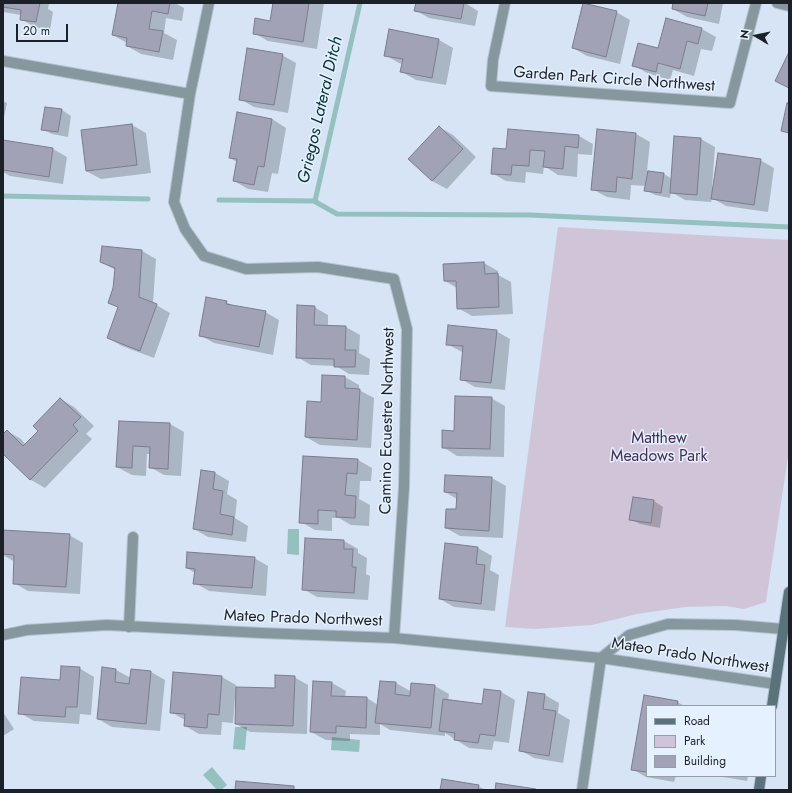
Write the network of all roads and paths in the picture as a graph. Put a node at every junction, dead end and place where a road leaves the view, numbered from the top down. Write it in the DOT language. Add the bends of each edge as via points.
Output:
graph roads {
  1 [pos="209,3"];
  2 [pos="505,3"];
  3 [pos="756,3"];
  4 [pos="777,3"];
  5 [pos="789,6"];
  6 [pos="3,61"];
  7 [pos="190,94"];
  8 [pos="133,537"];
  9 [pos="789,592"];
  10 [pos="129,627"];
  11 [pos="783,629"];
  12 [pos="3,635"];
  13 [pos="394,638"];
  14 [pos="602,658"];
  15 [pos="775,684"];
  16 [pos="772,705"];
  17 [pos="762,777"];
  18 [pos="582,790"];
  19 [pos="759,790"];
  1 -- 7 [label="street, Camino Ecuestre Northwest"];
  2 -- 3 [label="street, Garden Park Circle Northwest" via="493,60 491,86 730,103"];
  4 -- 5 [label="street"];
  6 -- 7 [label="street"];
  7 -- 13 [label="street, Camino Ecuestre Northwest" via="174,202 185,230 204,256 246,269 318,267 394,279 407,329 404,487"];
  8 -- 10 [label="street"];
  9 -- 11 [label="street"];
  10 -- 12 [label="street, Mateo Prado Northwest" via="107,625 27,630"];
  10 -- 13 [label="street, Mateo Prado Northwest"];
  11 -- 14 [label="street, Mateo Prado Northwest" via="668,624 628,635"];
  11 -- 15 [label="street"];
  13 -- 14 [label="street, Mateo Prado Northwest"];
  14 -- 15 [label="street, Mateo Prado Northwest"];
  14 -- 18 [label="street"];
  15 -- 16 [label="street"];
  17 -- 19 [label="street"];
}
